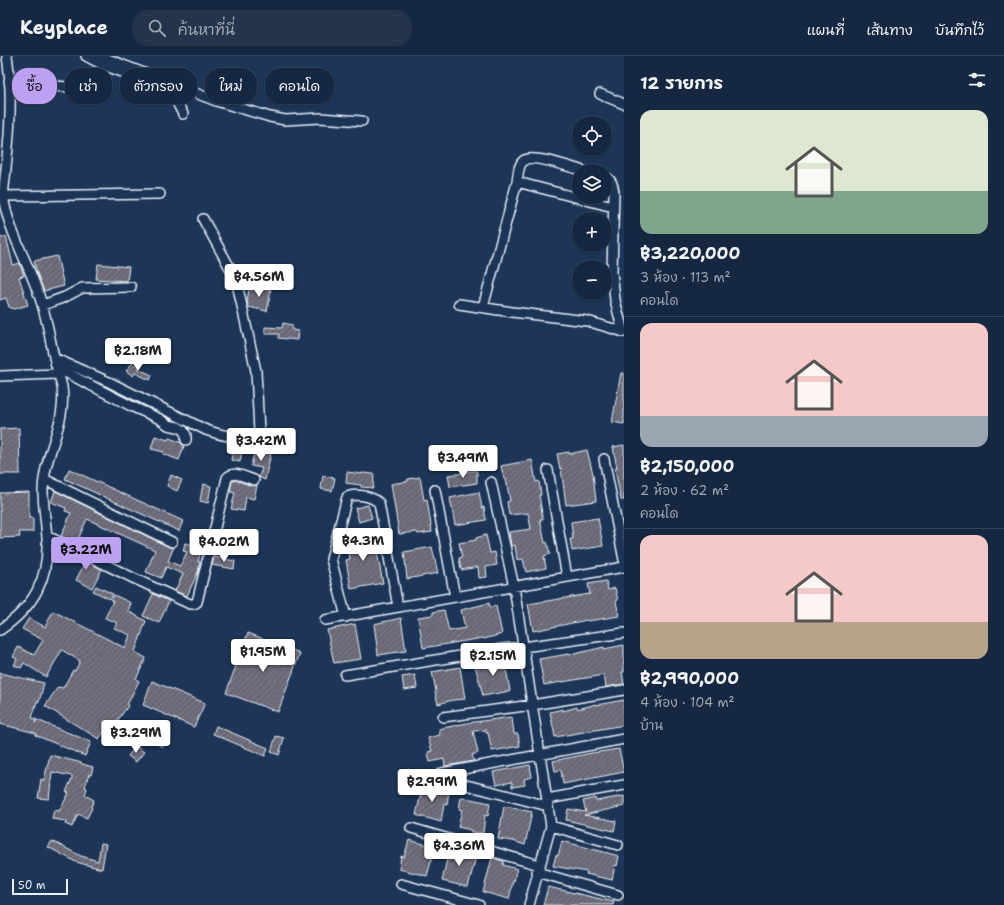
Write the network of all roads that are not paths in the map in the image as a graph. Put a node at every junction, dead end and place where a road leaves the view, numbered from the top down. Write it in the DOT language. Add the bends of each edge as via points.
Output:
graph roads {
  1 [pos="7,56"];
  2 [pos="86,56"];
  3 [pos="100,56"];
  4 [pos="4,70"];
  5 [pos="9,82"];
  6 [pos="65,87"];
  7 [pos="600,94"];
  8 [pos="624,104"];
  9 [pos="183,114"];
  10 [pos="362,121"];
  11 [pos="3,161"];
  12 [pos="572,168"];
  13 [pos="517,182"];
  14 [pos="612,182"];
  15 [pos="2,183"];
  16 [pos="160,194"];
  17 [pos="572,195"];
  18 [pos="3,196"];
  19 [pos="605,204"];
  20 [pos="613,207"];
  21 [pos="203,219"];
  22 [pos="131,287"];
  23 [pos="458,304"];
  24 [pos="43,305"];
  25 [pos="483,308"];
  26 [pos="624,332"];
  27 [pos="54,358"];
  28 [pos="57,371"];
  29 [pos="0,376"];
  30 [pos="186,440"];
  31 [pos="604,459"];
  32 [pos="548,470"];
  33 [pos="44,479"];
  34 [pos="254,480"];
  35 [pos="491,482"];
  36 [pos="435,490"];
  37 [pos="47,536"];
  38 [pos="172,542"];
  39 [pos="624,560"];
  40 [pos="624,567"];
  41 [pos="567,577"];
  42 [pos="514,587"];
  43 [pos="455,597"];
  44 [pos="398,607"];
  45 [pos="346,617"];
  46 [pos="325,620"];
  47 [pos="0,630"];
  48 [pos="624,633"];
  49 [pos="523,647"];
  50 [pos="345,675"];
  51 [pos="624,690"];
  52 [pos="532,705"];
  53 [pos="443,718"];
  54 [pos="624,739"];
  55 [pos="541,755"];
  56 [pos="624,785"];
  57 [pos="548,803"];
  58 [pos="551,826"];
  59 [pos="411,828"];
  60 [pos="618,845"];
  61 [pos="538,869"];
  62 [pos="401,884"];
  63 [pos="618,894"];
  64 [pos="479,905"];
  65 [pos="529,905"];
  1 -- 4 [label="street"];
  2 -- 9 [label="street" via="103,65 169,89"];
  3 -- 10 [label="street" via="216,100 270,117 285,120 320,118"];
  4 -- 5 [label="street"];
  5 -- 6 [label="street"];
  5 -- 11 [label="street" via="9,119"];
  7 -- 8 [label="street"];
  11 -- 15 [label="street"];
  12 -- 13 [label="street" via="527,158 522,161"];
  13 -- 17 [label="street"];
  13 -- 25 [label="street"];
  14 -- 20 [label="street"];
  15 -- 18 [label="street"];
  16 -- 18 [label="street"];
  18 -- 24 [label="street" via="10,225"];
  19 -- 20 [label="street"];
  20 -- 26 [label="street" via="612,282"];
  21 -- 27 [label="street" via="235,277 238,288 256,371 259,432 257,436 246,439 206,430"];
  22 -- 24 [label="street" via="82,288"];
  23 -- 25 [label="street"];
  24 -- 27 [label="street"];
  25 -- 26 [label="street" via="587,321"];
  27 -- 28 [label="street"];
  28 -- 29 [label="street"];
  28 -- 30 [label="street" via="168,425 178,427 183,430"];
  28 -- 33 [label="street" via="62,387 61,419"];
  31 -- 39 [label="street"];
  32 -- 41 [label="street"];
  33 -- 37 [label="street" via="43,503"];
  33 -- 38 [label="street"];
  34 -- 37 [label="street" via="234,474 227,478 197,602 194,604 137,580"];
  35 -- 42 [label="street"];
  36 -- 43 [label="street"];
  37 -- 47 [label="street" via="42,583 25,609"];
  40 -- 41 [label="street"];
  41 -- 42 [label="street"];
  42 -- 43 [label="street"];
  42 -- 49 [label="street"];
  43 -- 44 [label="street"];
  44 -- 45 [label="street"];
  44 -- 45 [label="street" via="379,503 375,499 353,495 347,497 331,559"];
  45 -- 46 [label="street"];
  48 -- 49 [label="street"];
  49 -- 50 [label="street"];
  49 -- 52 [label="street"];
  51 -- 52 [label="street"];
  52 -- 53 [label="street"];
  52 -- 55 [label="street"];
  54 -- 55 [label="street"];
  55 -- 57 [label="street"];
  55 -- 57 [label="street" via="442,773 441,776 443,779"];
  56 -- 57 [label="street"];
  57 -- 58 [label="street"];
  58 -- 60 [label="street"];
  58 -- 61 [label="street"];
  59 -- 61 [label="street"];
  61 -- 63 [label="street"];
  61 -- 65 [label="street"];
  62 -- 64 [label="street"];
}
